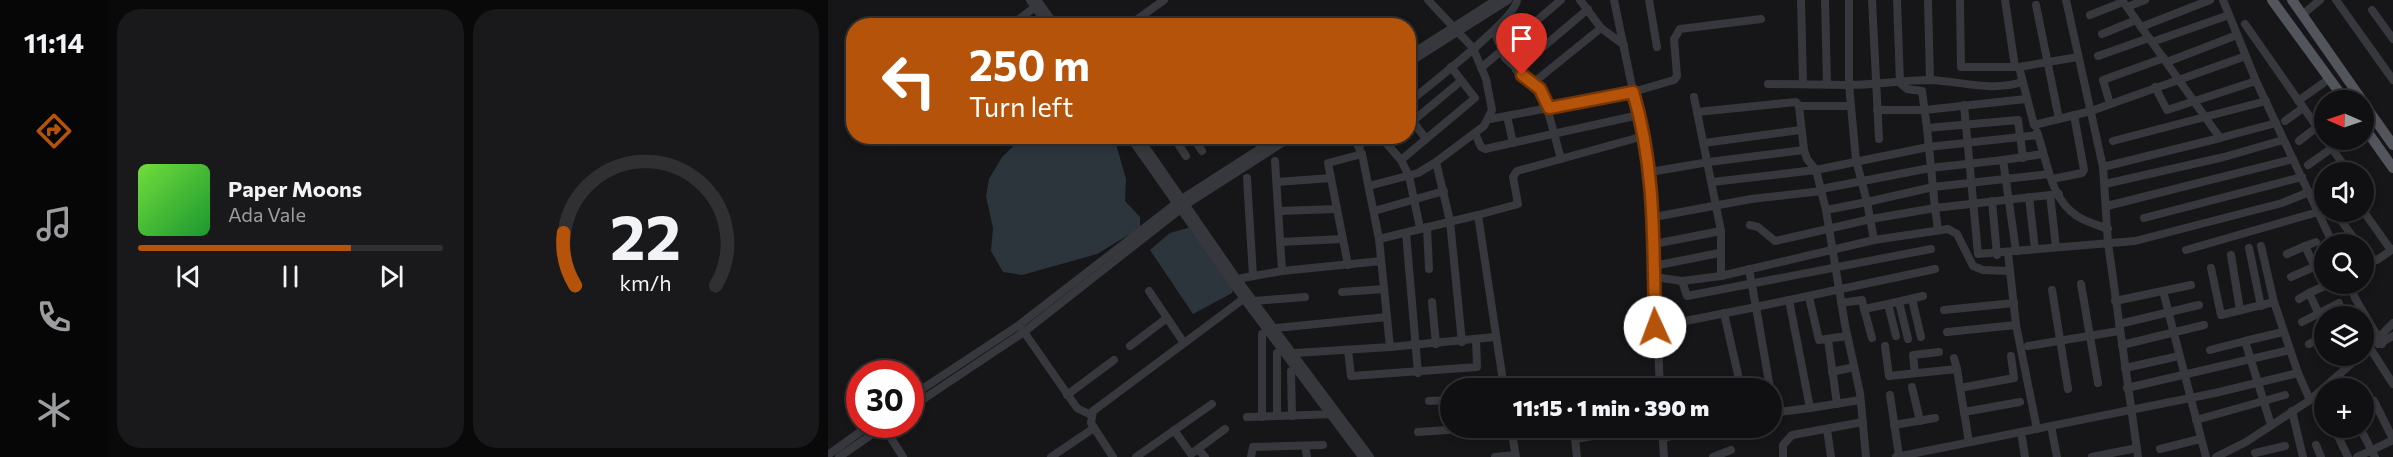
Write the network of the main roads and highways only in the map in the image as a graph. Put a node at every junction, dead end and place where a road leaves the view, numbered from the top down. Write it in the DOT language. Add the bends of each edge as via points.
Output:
graph roads {
  1 [pos="2272,0"];
  2 [pos="2292,0"];
  3 [pos="2337,90"];
  4 [pos="2355,90"];
  5 [pos="2374,118"];
  6 [pos="2374,142"];
  7 [pos="2392,143"];
  8 [pos="2393,168"];
  1 -- 3 [label="main road"];
  2 -- 4 [label="main road"];
  5 -- 7 [label="main road"];
  6 -- 8 [label="main road"];
}
